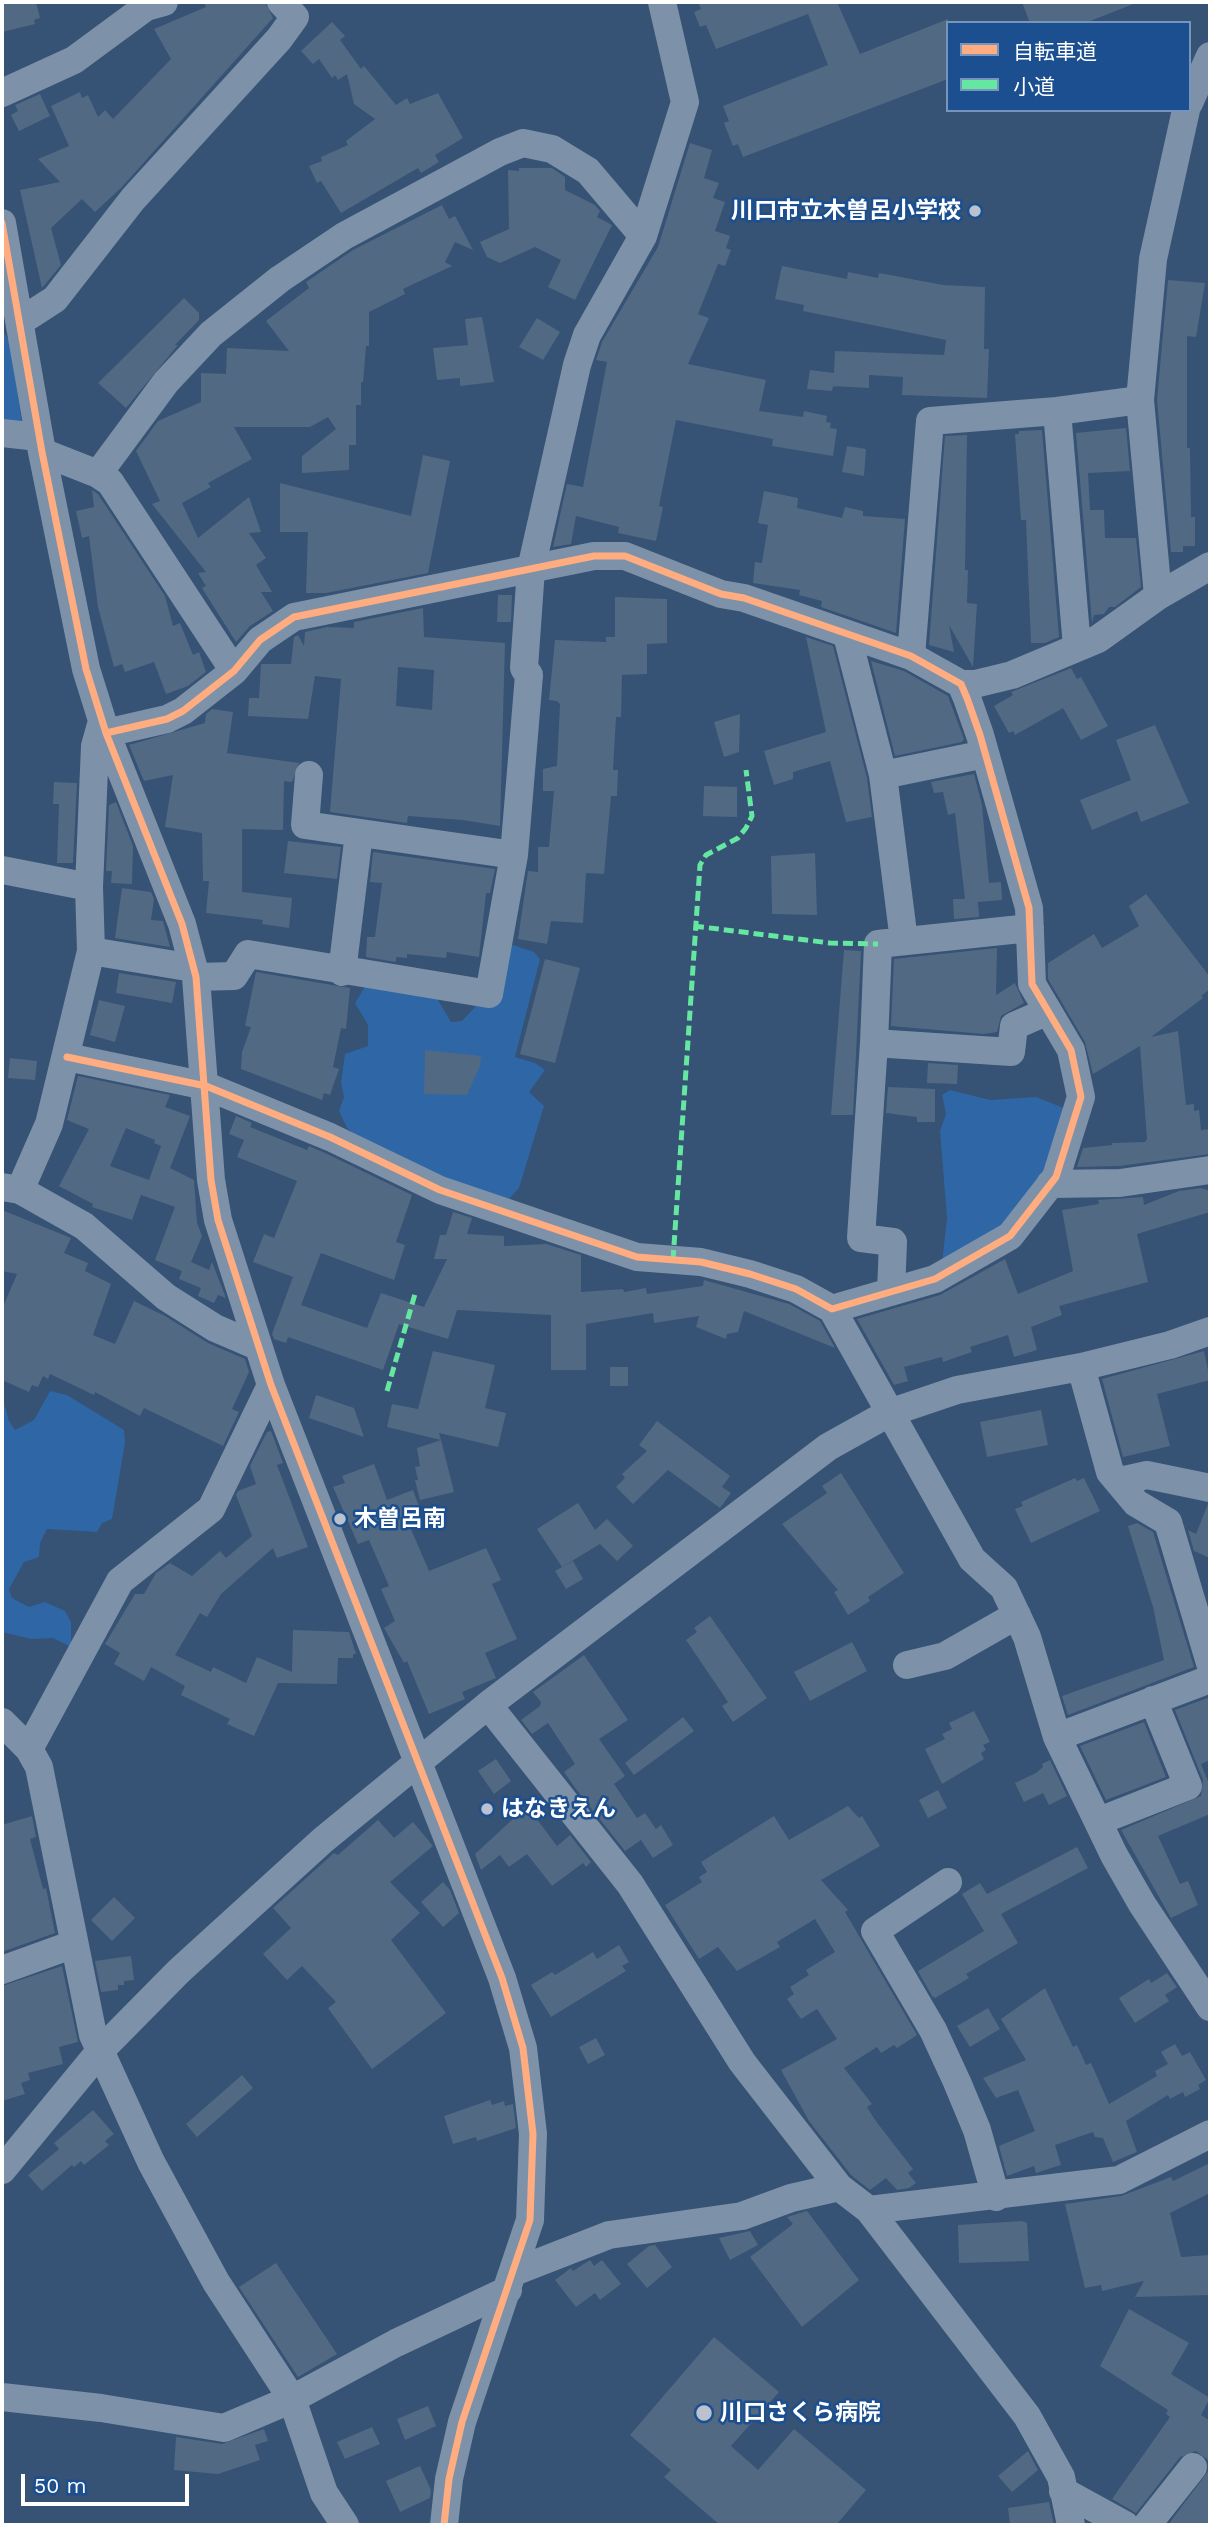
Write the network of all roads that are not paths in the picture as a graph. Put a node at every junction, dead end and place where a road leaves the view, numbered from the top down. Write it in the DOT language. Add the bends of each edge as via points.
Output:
graph roads {
  1 [pos="281,2"];
  2 [pos="662,2"];
  3 [pos="151,4"];
  4 [pos="1210,56"];
  5 [pos="2,93"];
  6 [pos="1191,99"];
  7 [pos="1186,112"];
  8 [pos="2,223"];
  9 [pos="643,236"];
  10 [pos="21,321"];
  11 [pos="1140,400"];
  12 [pos="1058,411"];
  13 [pos="2,433"];
  14 [pos="40,444"];
  15 [pos="98,474"];
  16 [pos="1210,566"];
  17 [pos="531,569"];
  18 [pos="1158,596"];
  19 [pos="847,635"];
  20 [pos="1077,648"];
  21 [pos="911,656"];
  22 [pos="234,671"];
  23 [pos="961,684"];
  24 [pos="104,727"];
  25 [pos="985,754"];
  26 [pos="309,775"];
  27 [pos="883,775"];
  28 [pos="359,833"];
  29 [pos="514,855"];
  30 [pos="2,870"];
  31 [pos="89,887"];
  32 [pos="1030,928"];
  33 [pos="904,941"];
  34 [pos="91,951"];
  35 [pos="342,972"];
  36 [pos="194,973"];
  37 [pos="1046,1012"];
  38 [pos="874,1043"];
  39 [pos="66,1057"];
  40 [pos="206,1086"];
  41 [pos="1210,1170"];
  42 [pos="1051,1184"];
  43 [pos="11,1188"];
  44 [pos="891,1292"];
  45 [pos="832,1309"];
  46 [pos="1210,1331"];
  47 [pos="257,1346"];
  48 [pos="1081,1367"];
  49 [pos="271,1385"];
  50 [pos="889,1413"];
  51 [pos="1120,1481"];
  52 [pos="1210,1488"];
  53 [pos="1184,1571"];
  54 [pos="1210,1583"];
  55 [pos="1017,1615"];
  56 [pos="1210,1663"];
  57 [pos="907,1665"];
  58 [pos="1210,1679"];
  59 [pos="1153,1700"];
  60 [pos="488,1705"];
  61 [pos="2,1722"];
  62 [pos="1057,1737"];
  63 [pos="29,1749"];
  64 [pos="419,1759"];
  65 [pos="1099,1821"];
  66 [pos="948,1882"];
  67 [pos="75,1944"];
  68 [pos="2,1970"];
  69 [pos="1210,2007"];
  70 [pos="101,2050"];
  71 [pos="1210,2134"];
  72 [pos="2,2168"];
  73 [pos="839,2188"];
  74 [pos="996,2197"];
  75 [pos="869,2210"];
  76 [pos="511,2281"];
  77 [pos="2,2397"];
  78 [pos="292,2399"];
  79 [pos="1193,2467"];
  80 [pos="1063,2491"];
  81 [pos="345,2525"];
  82 [pos="444,2525"];
  83 [pos="1071,2525"];
  84 [pos="1125,2525"];
  85 [pos="1147,2525"];
  1 -- 10 [label="street" via="295,17 279,39 133,199 55,299"];
  2 -- 9 [label="street" via="685,102"];
  3 -- 5 [label="street" via="74,60"];
  4 -- 6 [label="street"];
  7 -- 11 [label="street" via="1153,258"];
  8 -- 10 [label="street"];
  9 -- 15 [label="street" via="588,171 552,149 523,143 500,152 344,236 240,310 166,382"];
  9 -- 17 [label="street" via="587,335"];
  10 -- 14 [label="street"];
  11 -- 12 [label="street"];
  11 -- 18 [label="street"];
  12 -- 20 [label="street"];
  12 -- 21 [label="street" via="930,421"];
  13 -- 14 [label="street"];
  14 -- 15 [label="street"];
  14 -- 24 [label="street" via="75,625"];
  15 -- 22 [label="street" via="110,482"];
  16 -- 18 [label="street"];
  17 -- 19 [label="street" via="594,556 625,556 721,594"];
  17 -- 22 [label="street" via="294,617 260,640"];
  17 -- 29 [label="street" via="524,668 529,675"];
  18 -- 20 [label="street" via="1098,639"];
  19 -- 21 [label="street"];
  19 -- 27 [label="street"];
  20 -- 23 [label="street" via="1012,675"];
  21 -- 23 [label="street"];
  22 -- 24 [label="street" via="175,715"];
  23 -- 25 [label="street"];
  24 -- 31 [label="street" via="95,746"];
  24 -- 36 [label="street" via="182,924"];
  25 -- 27 [label="street"];
  25 -- 32 [label="street" via="1029,908"];
  26 -- 28 [label="street" via="305,825"];
  27 -- 33 [label="street"];
  28 -- 29 [label="street"];
  28 -- 35 [label="street"];
  29 -- 35 [label="street" via="489,994"];
  30 -- 31 [label="street"];
  31 -- 34 [label="street"];
  32 -- 33 [label="street"];
  32 -- 37 [label="street" via="1032,984"];
  33 -- 38 [label="street" via="878,944"];
  34 -- 36 [label="street"];
  34 -- 39 [label="street"];
  35 -- 36 [label="street" via="248,954 234,976"];
  36 -- 40 [label="street"];
  37 -- 38 [label="street" via="1014,1026 1011,1052"];
  37 -- 42 [label="street" via="1071,1050 1081,1097"];
  38 -- 44 [label="street" via="861,1238 893,1242"];
  39 -- 40 [label="street"];
  39 -- 43 [label="street" via="49,1124"];
  40 -- 45 [label="street" via="330,1137 440,1190 637,1257 701,1262 750,1274 796,1289"];
  40 -- 47 [label="street" via="218,1220"];
  41 -- 42 [label="street" via="1120,1183"];
  42 -- 44 [label="street" via="1010,1236 935,1279"];
  43 -- 47 [label="street" via="84,1226 166,1297 215,1328"];
  44 -- 45 [label="street"];
  45 -- 50 [label="street"];
  46 -- 48 [label="street"];
  47 -- 49 [label="street"];
  48 -- 50 [label="street" via="957,1390"];
  48 -- 51 [label="street" via="1110,1472"];
  49 -- 63 [label="street" via="211,1509 120,1581"];
  49 -- 64 [label="street"];
  50 -- 55 [label="street" via="972,1559 1004,1588"];
  50 -- 60 [label="street" via="828,1447"];
  51 -- 52 [label="street" via="1147,1475"];
  51 -- 53 [label="street" via="1136,1503 1168,1522"];
  53 -- 54 [label="street"];
  53 -- 56 [label="street"];
  55 -- 57 [label="street" via="946,1656"];
  55 -- 62 [label="street"];
  58 -- 59 [label="street"];
  59 -- 62 [label="street"];
  59 -- 65 [label="street" via="1188,1786"];
  60 -- 64 [label="street"];
  60 -- 73 [label="street" via="630,1884 742,2062"];
  61 -- 63 [label="street"];
  62 -- 65 [label="street"];
  63 -- 67 [label="street" via="38,1767"];
  64 -- 70 [label="street" via="232,1921"];
  64 -- 76 [label="street" via="502,1978 527,2073 534,2171 530,2220"];
  65 -- 69 [label="street" via="1142,1904"];
  66 -- 74 [label="street" via="875,1931 933,2030 957,2082 977,2130"];
  67 -- 68 [label="street"];
  67 -- 70 [label="street" via="93,2035"];
  70 -- 72 [label="street"];
  70 -- 78 [label="street" via="151,2162 216,2282"];
  71 -- 74 [label="street" via="1119,2180"];
  73 -- 75 [label="street"];
  73 -- 76 [label="street" via="791,2198 742,2216 609,2235"];
  74 -- 75 [label="street"];
  75 -- 80 [label="street" via="1027,2416"];
  76 -- 78 [label="street"];
  76 -- 82 [label="street" via="462,2421"];
  77 -- 78 [label="street" via="224,2428"];
  78 -- 81 [label="street" via="324,2493"];
  79 -- 85 [label="street"];
  80 -- 83 [label="street"];
  80 -- 84 [label="street"];
}
